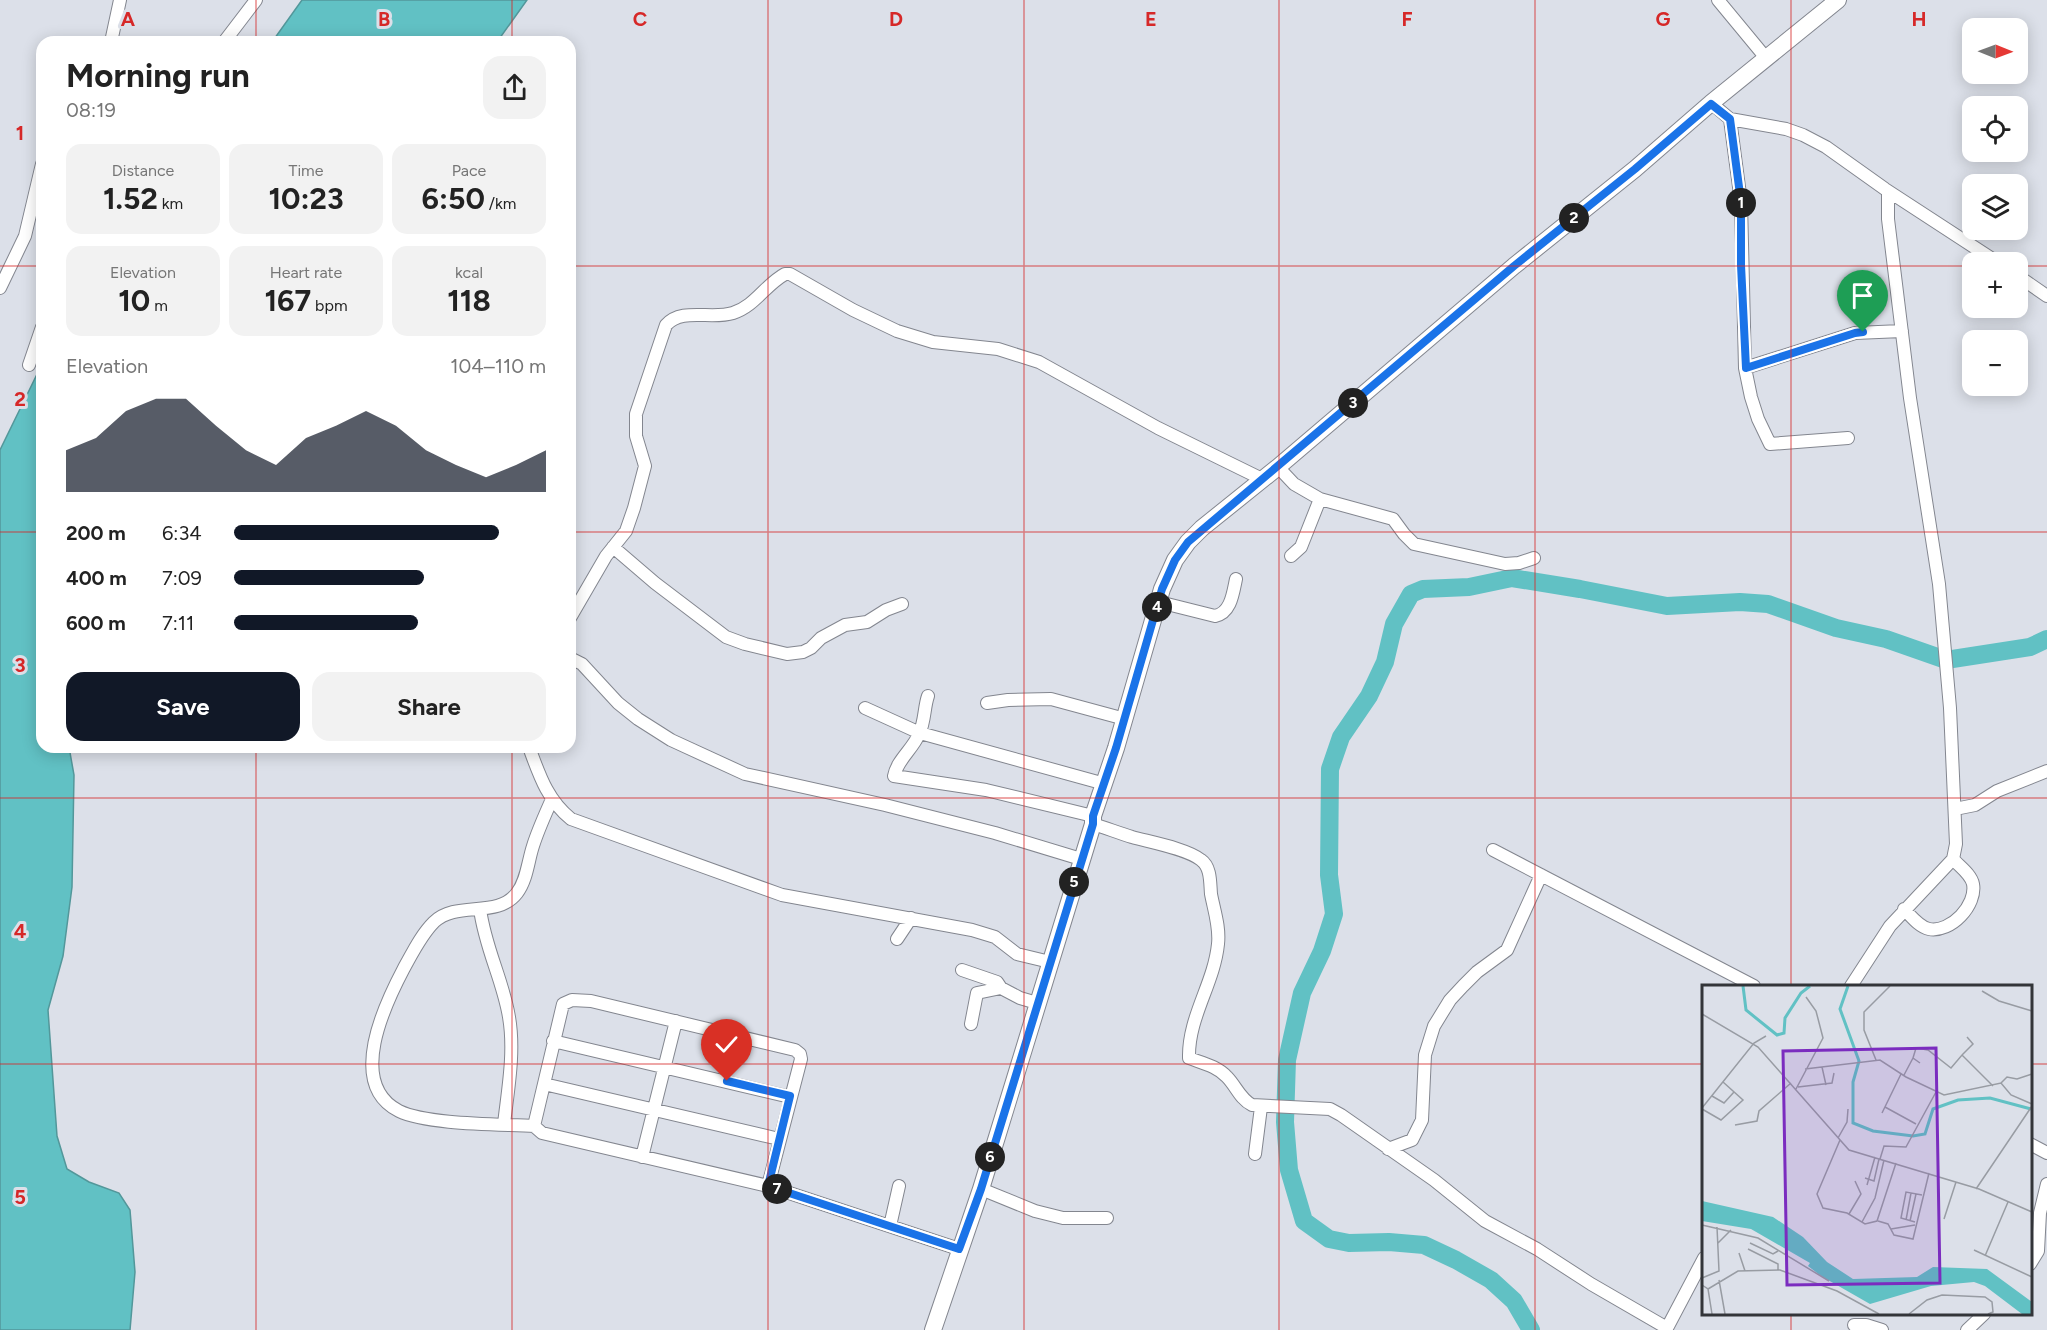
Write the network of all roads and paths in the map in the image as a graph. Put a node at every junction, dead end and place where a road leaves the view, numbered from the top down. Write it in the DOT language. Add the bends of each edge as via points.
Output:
graph roads {
  1 [pos="120,0"];
  2 [pos="256,0"];
  3 [pos="1718,0"];
  4 [pos="1838,0"];
  5 [pos="112,36"];
  6 [pos="229,36"];
  7 [pos="1766,58"];
  8 [pos="1711,104"];
  9 [pos="1730,119"];
  10 [pos="36,189"];
  11 [pos="1888,190"];
  12 [pos="1982,252"];
  13 [pos="2028,283"];
  14 [pos="0,288"];
  15 [pos="2047,296"];
  16 [pos="1902,332"];
  17 [pos="36,345"];
  18 [pos="29,365"];
  19 [pos="1746,368"];
  20 [pos="1848,438"];
  21 [pos="1278,467"];
  22 [pos="1262,479"];
  23 [pos="1320,499"];
  24 [pos="613,547"];
  25 [pos="1291,556"];
  26 [pos="1534,558"];
  27 [pos="1236,579"];
  28 [pos="1159,602"];
  29 [pos="902,604"];
  30 [pos="576,608"];
  31 [pos="576,661"];
  32 [pos="928,696"];
  33 [pos="987,703"];
  34 [pos="865,708"];
  35 [pos="1125,719"];
  36 [pos="920,732"];
  37 [pos="532,753"];
  38 [pos="2047,771"];
  39 [pos="1105,784"];
  40 [pos="552,799"];
  41 [pos="1955,809"];
  42 [pos="1093,820"];
  43 [pos="1492,850"];
  44 [pos="1953,859"];
  45 [pos="1081,860"];
  46 [pos="1541,875"];
  47 [pos="480,909"];
  48 [pos="1904,909"];
  49 [pos="911,918"];
  50 [pos="897,939"];
  51 [pos="1050,962"];
  52 [pos="962,970"];
  53 [pos="1750,985"];
  54 [pos="1852,985"];
  55 [pos="1001,988"];
  56 [pos="1037,1003"];
  57 [pos="676,1021"];
  58 [pos="971,1024"];
  59 [pos="553,1041"];
  60 [pos="663,1066"];
  61 [pos="544,1084"];
  62 [pos="790,1096"];
  63 [pos="1261,1107"];
  64 [pos="653,1109"];
  65 [pos="504,1124"];
  66 [pos="534,1126"];
  67 [pos="779,1139"];
  68 [pos="2032,1145"];
  69 [pos="1388,1149"];
  70 [pos="2047,1153"];
  71 [pos="1255,1154"];
  72 [pos="642,1157"];
  73 [pos="2047,1184"];
  74 [pos="768,1186"];
  75 [pos="899,1186"];
  76 [pos="981,1189"];
  77 [pos="1107,1218"];
  78 [pos="890,1226"];
  79 [pos="959,1249"];
  80 [pos="1702,1262"];
  81 [pos="2032,1262"];
  82 [pos="1983,1315"];
  83 [pos="1854,1325"];
  84 [pos="1667,1329"];
  85 [pos="933,1330"];
  86 [pos="1882,1330"];
  87 [pos="1967,1330"];
  1 -- 5 [label="street"];
  2 -- 6 [label="street"];
  3 -- 7 [label="street"];
  4 -- 7 [label="main road"];
  7 -- 8 [label="main road"];
  8 -- 9 [label="street"];
  8 -- 21 [label="main road"];
  9 -- 11 [label="street" via="1803,135"];
  9 -- 19 [label="street" via="1741,202"];
  10 -- 14 [label="street" via="25,236"];
  11 -- 12 [label="street"];
  11 -- 16 [label="street"];
  13 -- 15 [label="street"];
  16 -- 19 [label="street" via="1855,333"];
  16 -- 41 [label="street" via="1939,584"];
  17 -- 18 [label="street"];
  19 -- 20 [label="street" via="1755,410 1770,444"];
  21 -- 22 [label="main road"];
  21 -- 23 [label="street" via="1294,484"];
  22 -- 24 [label="street" via="1158,428 1039,362 998,349 933,342 897,331 785,274 757,300 734,313 678,316 666,325 636,414 635,430 645,459 644,471 626,531"];
  22 -- 28 [label="main road" via="1188,542 1171,567"];
  23 -- 25 [label="street" via="1301,548"];
  23 -- 26 [label="street" via="1393,519 1410,541 1439,551 1505,564"];
  24 -- 29 [label="street" via="726,637 787,654 803,652 845,625 867,622"];
  24 -- 30 [label="street"];
  27 -- 28 [label="street" via="1227,608 1220,615"];
  28 -- 35 [label="main road"];
  31 -- 45 [label="street" via="638,719 670,740 745,774 995,833"];
  32 -- 36 [label="street"];
  33 -- 35 [label="street" via="1051,699"];
  34 -- 36 [label="street"];
  35 -- 39 [label="main road"];
  36 -- 39 [label="street"];
  36 -- 42 [label="street" via="894,776 986,790"];
  37 -- 40 [label="street"];
  38 -- 41 [label="street" via="1997,791 1975,805"];
  39 -- 42 [label="main road"];
  40 -- 47 [label="street" via="519,891 500,906"];
  40 -- 49 [label="street" via="571,819 782,895"];
  41 -- 44 [label="street"];
  42 -- 45 [label="main road"];
  42 -- 63 [label="street" via="1200,858 1206,864 1218,945 1191,1029 1189,1058 1223,1073 1248,1103"];
  43 -- 46 [label="street"];
  44 -- 48 [label="street"];
  44 -- 48 [label="street" via="1973,886 1964,912 1947,926 1934,929 1923,926"];
  45 -- 51 [label="main road"];
  46 -- 53 [label="street"];
  46 -- 69 [label="street" via="1507,950 1463,986 1440,1014 1425,1055 1422,1120 1412,1140"];
  47 -- 65 [label="street" via="482,930 510,1019 512,1062"];
  47 -- 65 [label="street" via="442,916 419,940 376,1031 373,1077 387,1102 399,1111 424,1118"];
  48 -- 54 [label="street"];
  49 -- 50 [label="street"];
  49 -- 51 [label="street" via="995,937 1017,954"];
  51 -- 56 [label="main road"];
  52 -- 55 [label="street" via="997,982"];
  55 -- 56 [label="street"];
  55 -- 58 [label="street" via="977,993"];
  56 -- 76 [label="main road"];
  57 -- 59 [label="street" via="591,1001 567,1001"];
  57 -- 60 [label="street"];
  57 -- 62 [label="street" via="799,1052 801,1059"];
  59 -- 60 [label="street"];
  59 -- 61 [label="street"];
  60 -- 62 [label="street"];
  60 -- 64 [label="street"];
  61 -- 64 [label="street"];
  61 -- 66 [label="street"];
  62 -- 67 [label="street"];
  63 -- 69 [label="street" via="1330,1109"];
  63 -- 71 [label="street"];
  64 -- 67 [label="street"];
  64 -- 72 [label="street"];
  65 -- 66 [label="street"];
  66 -- 72 [label="street" via="542,1133"];
  67 -- 74 [label="street"];
  68 -- 70 [label="street"];
  69 -- 84 [label="street" via="1485,1221"];
  72 -- 74 [label="street"];
  73 -- 81 [label="street" via="2040,1213 2038,1251"];
  74 -- 78 [label="street"];
  75 -- 78 [label="street"];
  76 -- 77 [label="street" via="1063,1218"];
  76 -- 79 [label="main road"];
  78 -- 79 [label="street"];
  79 -- 85 [label="main road"];
  80 -- 84 [label="street"];
  82 -- 87 [label="street"];
  83 -- 86 [label="street"];
}
